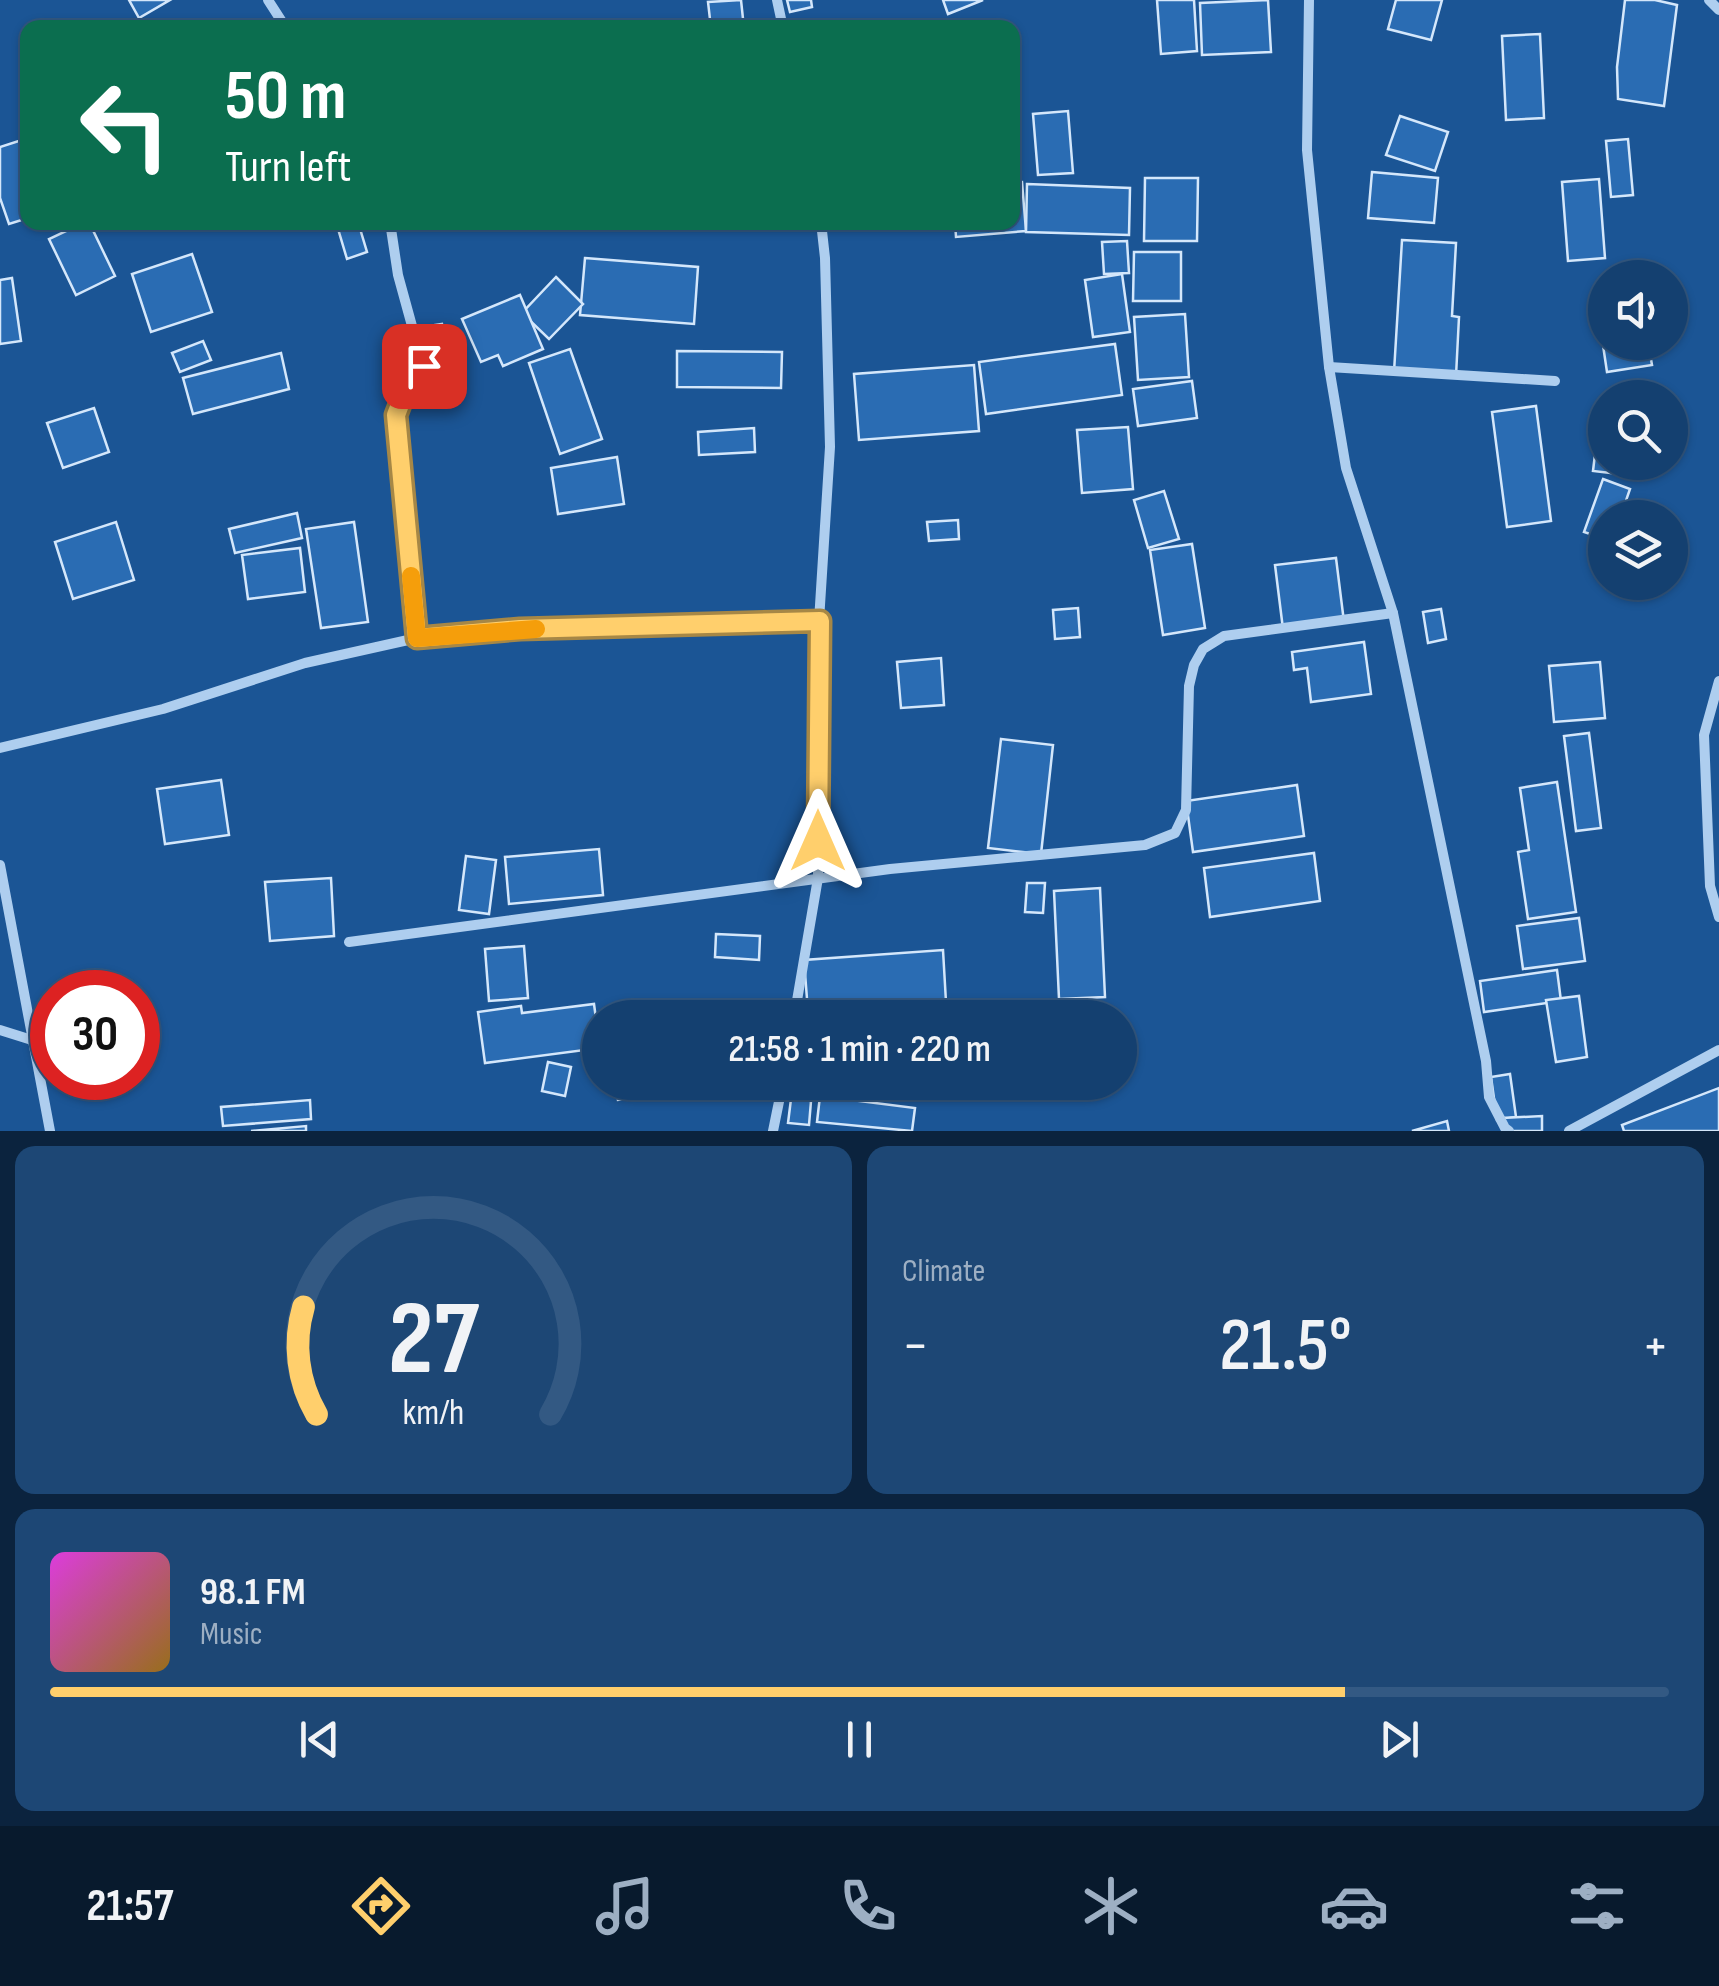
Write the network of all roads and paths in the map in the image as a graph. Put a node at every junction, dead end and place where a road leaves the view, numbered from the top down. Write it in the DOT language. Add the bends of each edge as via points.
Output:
graph roads {
  1 [pos="1309,0"];
  2 [pos="1708,0"];
  3 [pos="1719,10"];
  4 [pos="391,230"];
  5 [pos="822,230"];
  6 [pos="1329,367"];
  7 [pos="1555,381"];
  8 [pos="1393,613"];
  9 [pos="820,621"];
  10 [pos="417,638"];
  11 [pos="1719,681"];
  12 [pos="0,748"];
  13 [pos="0,865"];
  14 [pos="818,878"];
  15 [pos="1719,917"];
  16 [pos="350,942"];
  17 [pos="797,1000"];
  18 [pos="30,1019"];
  19 [pos="0,1030"];
  20 [pos="30,1039"];
  21 [pos="1719,1050"];
  22 [pos="45,1100"];
  23 [pos="779,1100"];
  24 [pos="50,1131"];
  25 [pos="774,1131"];
  26 [pos="1509,1131"];
  27 [pos="1569,1131"];
  1 -- 6 [label="street" via="1306,150"];
  2 -- 3 [label="street"];
  4 -- 10 [label="street" via="424,366 424,380 396,415"];
  5 -- 9 [label="street" via="830,447"];
  6 -- 7 [label="street"];
  6 -- 8 [label="street" via="1346,468"];
  8 -- 14 [label="street" via="1224,636 1203,648 1190,686 1186,810 1175,833 1145,845"];
  8 -- 26 [label="street" via="1488,1097"];
  9 -- 10 [label="street"];
  9 -- 14 [label="street"];
  10 -- 12 [label="street"];
  11 -- 15 [label="street" via="1704,735 1710,886"];
  13 -- 18 [label="street"];
  14 -- 16 [label="street"];
  14 -- 17 [label="street"];
  19 -- 20 [label="street"];
  21 -- 27 [label="street"];
  22 -- 24 [label="street"];
  23 -- 25 [label="street"];
}
